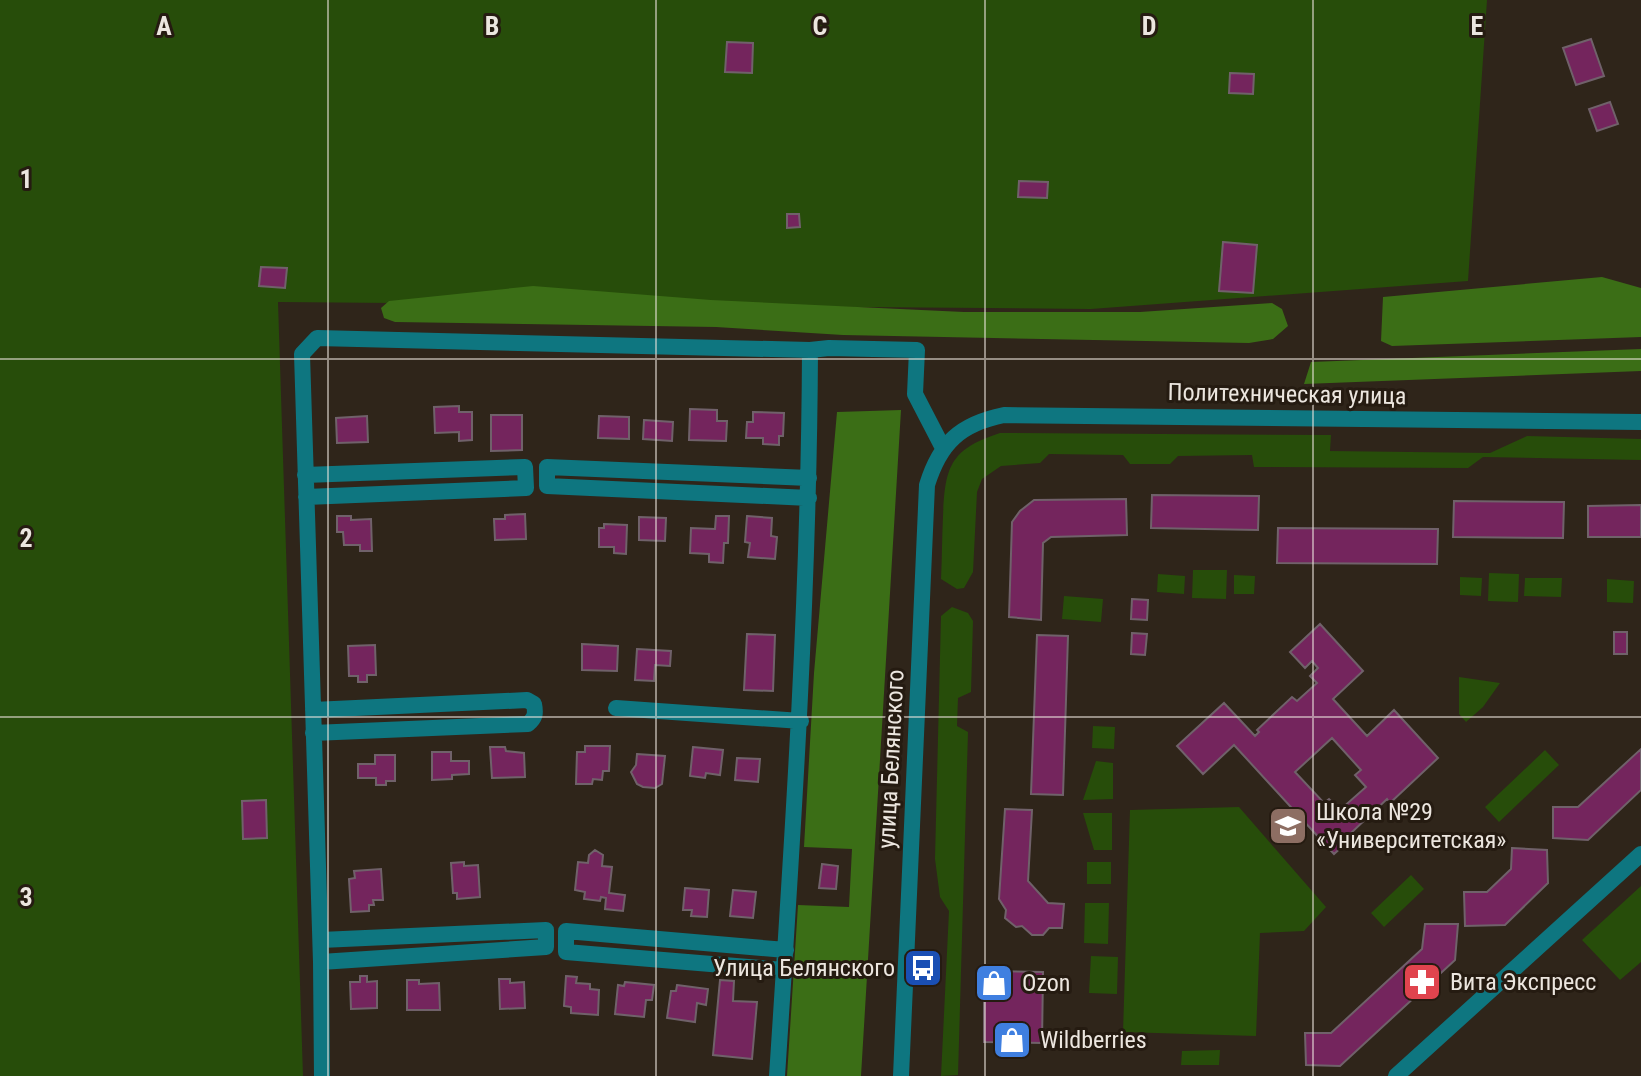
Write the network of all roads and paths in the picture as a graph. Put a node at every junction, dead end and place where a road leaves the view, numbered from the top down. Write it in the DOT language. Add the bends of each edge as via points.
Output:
graph roads {
  1 [pos="810,350"];
  2 [pos="1641,422"];
  3 [pos="943,448"];
  4 [pos="305,475"];
  5 [pos="809,478"];
  6 [pos="306,497"];
  7 [pos="809,498"];
  8 [pos="616,708"];
  9 [pos="313,710"];
  10 [pos="801,721"];
  11 [pos="313,733"];
  12 [pos="1641,854"];
  13 [pos="321,940"];
  14 [pos="786,950"];
  15 [pos="321,962"];
  16 [pos="784,970"];
  17 [pos="322,1076"];
  18 [pos="777,1076"];
  19 [pos="901,1076"];
  20 [pos="1396,1076"];
  1 -- 3 [label="street" via="917,350 915,394"];
  1 -- 4 [label="street" via="317,338 302,354"];
  1 -- 5 [label="street"];
  2 -- 3 [label="street, Политехническая улица" via="1004,415 965,428"];
  3 -- 19 [label="street, улица Белянского" via="927,485"];
  4 -- 6 [label="street"];
  4 -- 6 [label="street" via="525,467 526,488"];
  5 -- 7 [label="street"];
  5 -- 7 [label="street" via="547,467 547,486"];
  6 -- 9 [label="street"];
  7 -- 10 [label="street"];
  8 -- 10 [label="street"];
  9 -- 11 [label="street"];
  9 -- 11 [label="street" via="527,700 536,711 528,724"];
  10 -- 14 [label="street"];
  11 -- 13 [label="street"];
  12 -- 20 [label="street"];
  13 -- 15 [label="street"];
  13 -- 15 [label="street" via="546,930 546,947"];
  14 -- 16 [label="street"];
  14 -- 16 [label="street" via="566,931 566,952"];
  15 -- 17 [label="street"];
  16 -- 18 [label="street"];
}
